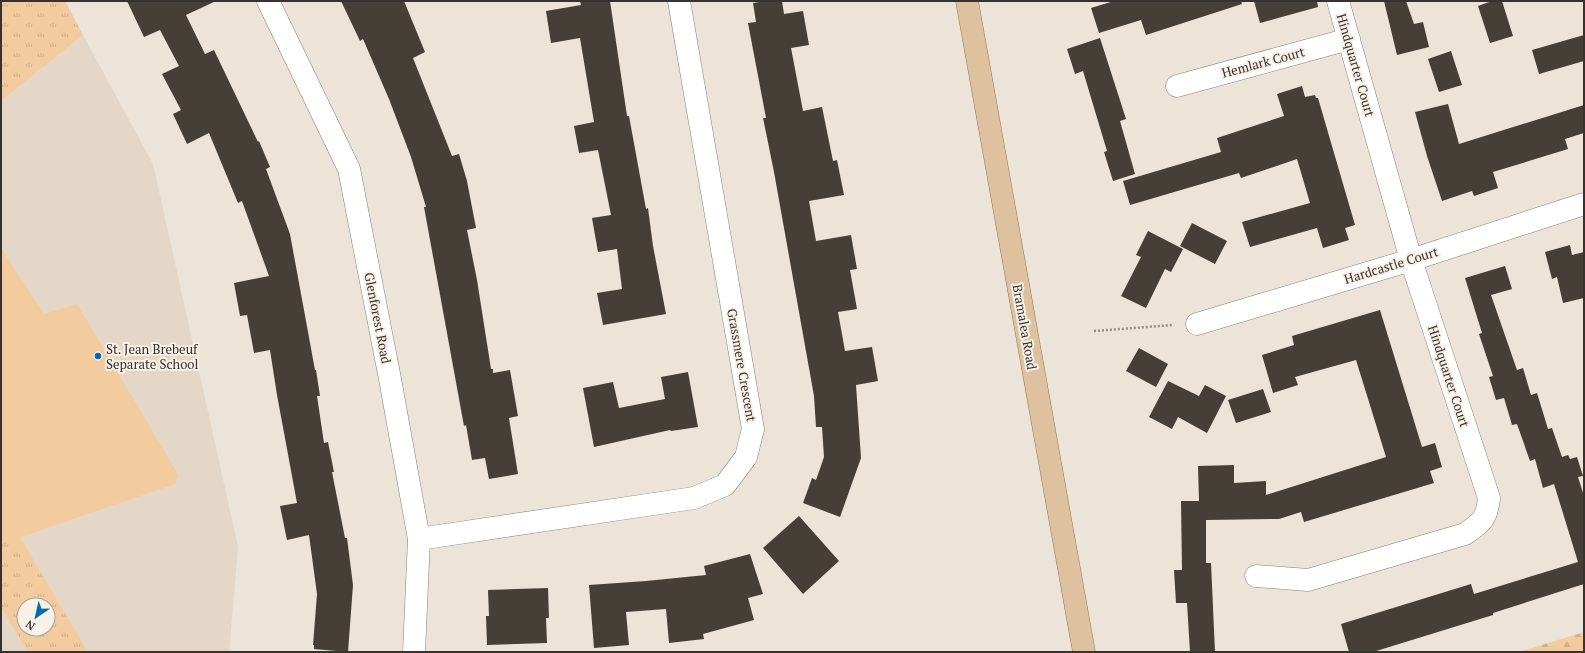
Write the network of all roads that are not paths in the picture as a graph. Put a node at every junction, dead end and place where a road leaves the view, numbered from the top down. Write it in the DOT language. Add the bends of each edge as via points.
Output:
graph roads {
  1 [pos="268,1"];
  2 [pos="679,1"];
  3 [pos="967,1"];
  4 [pos="1338,1"];
  5 [pos="1349,38"];
  6 [pos="1177,86"];
  7 [pos="1584,204"];
  8 [pos="1411,260"];
  9 [pos="1197,324"];
  10 [pos="419,539"];
  11 [pos="1256,576"];
  12 [pos="414,652"];
  13 [pos="1084,652"];
  1 -- 10 [label="street, Glenforest Road" via="349,169"];
  2 -- 10 [label="street, Grassmere Crescent" via="754,429 746,457 725,485 694,498"];
  3 -- 13 [label="main road, Bramalea Road"];
  4 -- 5 [label="street, Hindquarter Court"];
  5 -- 6 [label="street, Hemlark Court"];
  5 -- 8 [label="street, Hindquarter Court"];
  7 -- 8 [label="street, Hardcastle Court"];
  8 -- 9 [label="street, Hardcastle Court"];
  8 -- 11 [label="street, Hindquarter Court" via="1489,498 1488,512 1479,524 1465,534 1308,580"];
  10 -- 12 [label="street, Glenforest Road"];
}
